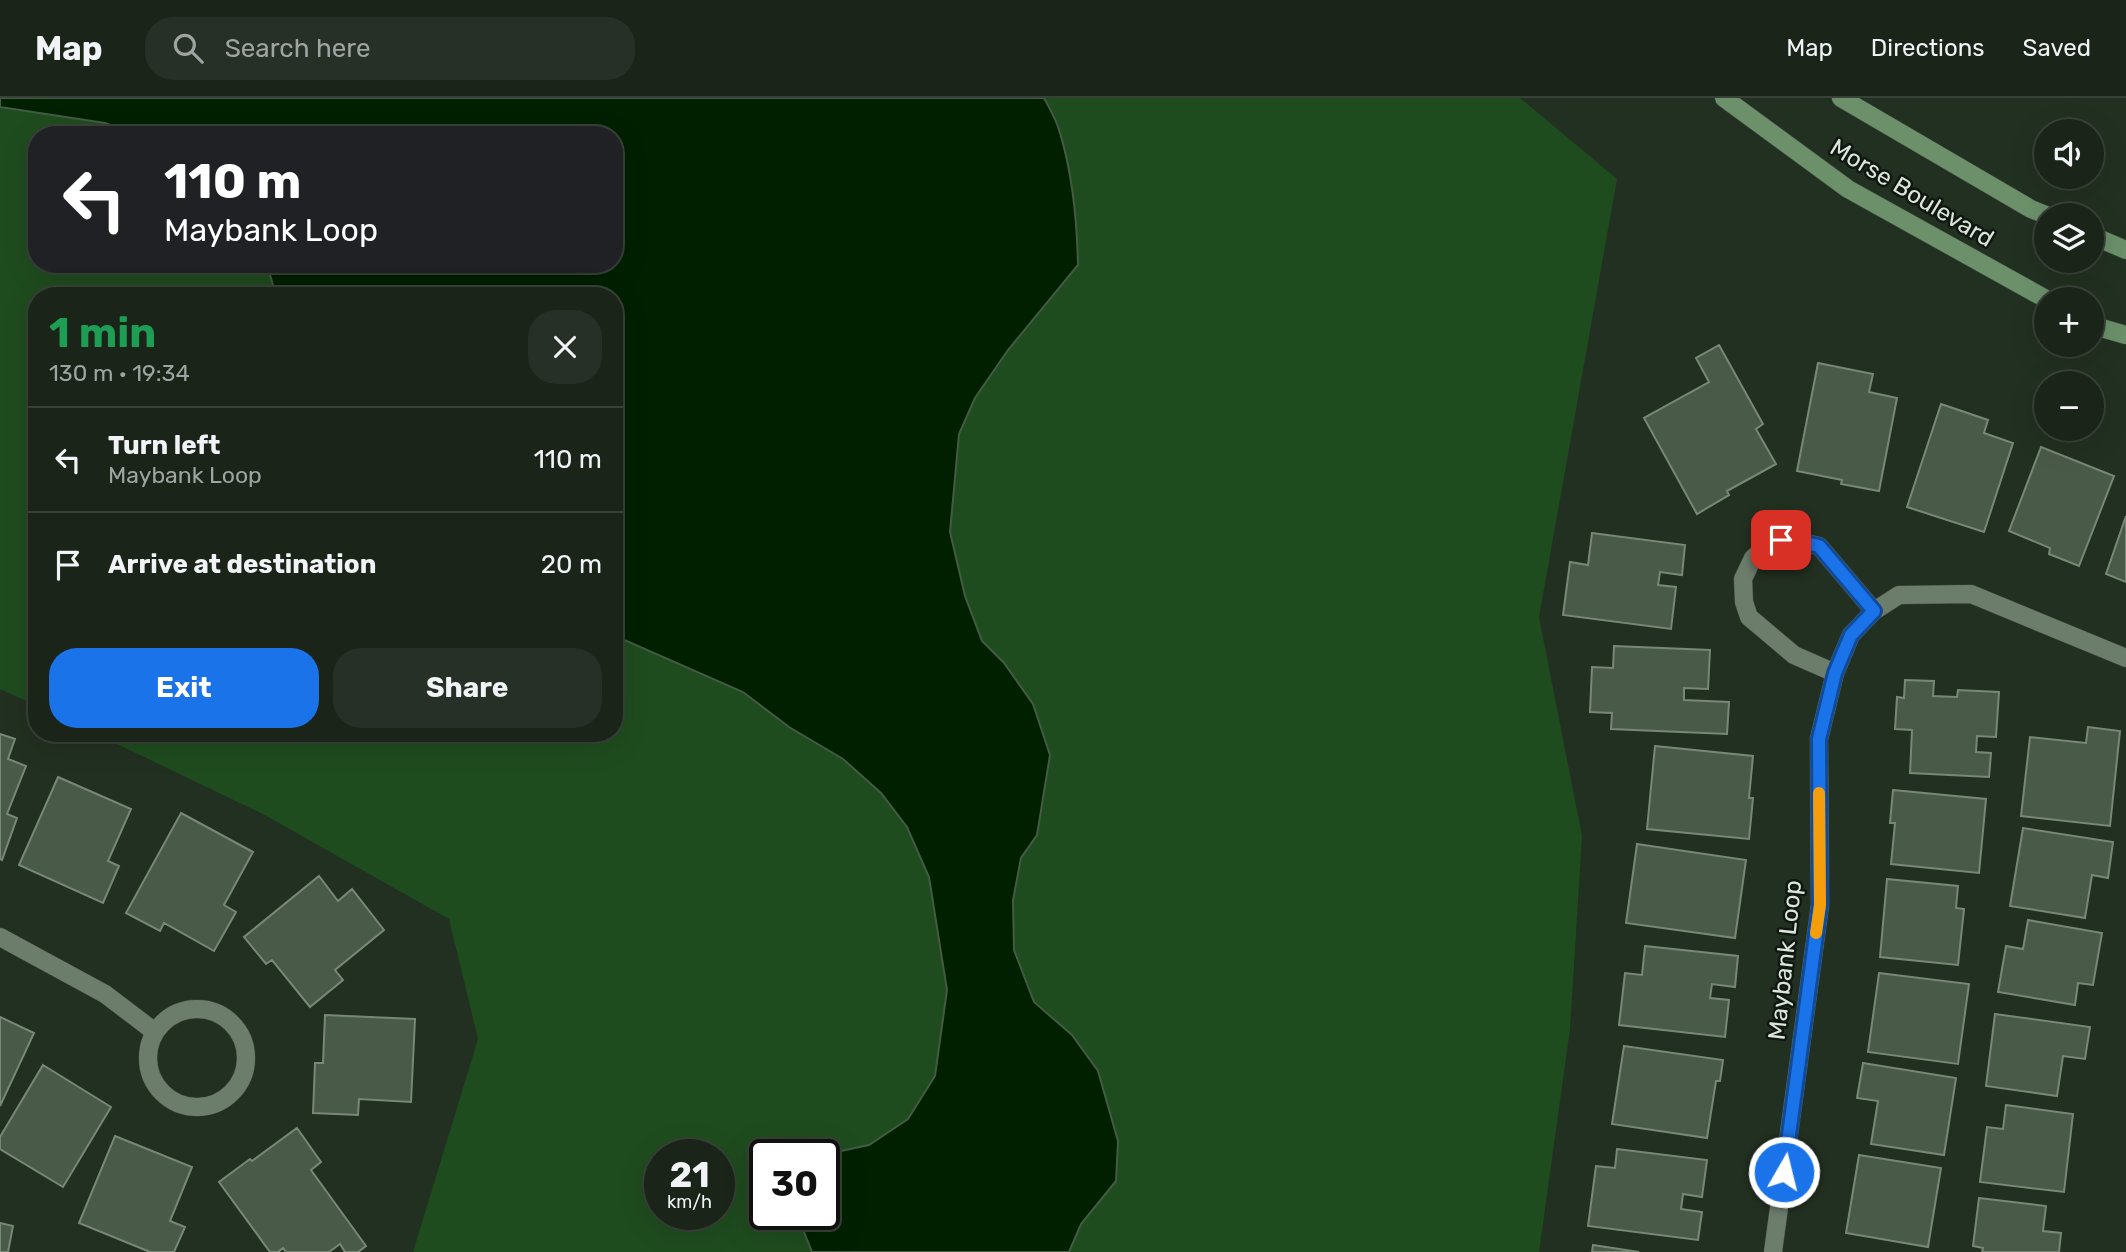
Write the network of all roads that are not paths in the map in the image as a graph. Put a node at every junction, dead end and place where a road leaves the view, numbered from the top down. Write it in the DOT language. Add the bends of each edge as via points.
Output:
graph roads {
  1 [pos="1724,98"];
  2 [pos="1841,98"];
  3 [pos="2034,210"];
  4 [pos="2104,241"];
  5 [pos="2126,250"];
  6 [pos="2034,292"];
  7 [pos="2104,329"];
  8 [pos="2126,335"];
  9 [pos="1874,611"];
  10 [pos="2126,658"];
  11 [pos="1835,673"];
  12 [pos="0,937"];
  13 [pos="156,1032"];
  14 [pos="1773,1252"];
  1 -- 6 [label="main road, Morse Boulevard" via="1848,188"];
  2 -- 3 [label="main road, Morse Boulevard"];
  4 -- 5 [label="main road"];
  7 -- 8 [label="main road"];
  9 -- 10 [label="street, Maybank Loop" via="1899,595 1971,594"];
  9 -- 11 [label="street, Maybank Loop" via="1851,635"];
  9 -- 11 [label="street" via="1819,546 1781,540 1754,558 1743,579 1749,617 1794,655"];
  11 -- 14 [label="street, Maybank Loop" via="1819,739 1820,905"];
  12 -- 13 [label="street" via="105,994"];
  13 -- 13 [label="street" via="166,1020 186,1010 209,1010 223,1016 243,1041 244,1071 237,1085 216,1103 203,1106 189,1106 165,1095 150,1072 150,1044"];
}
